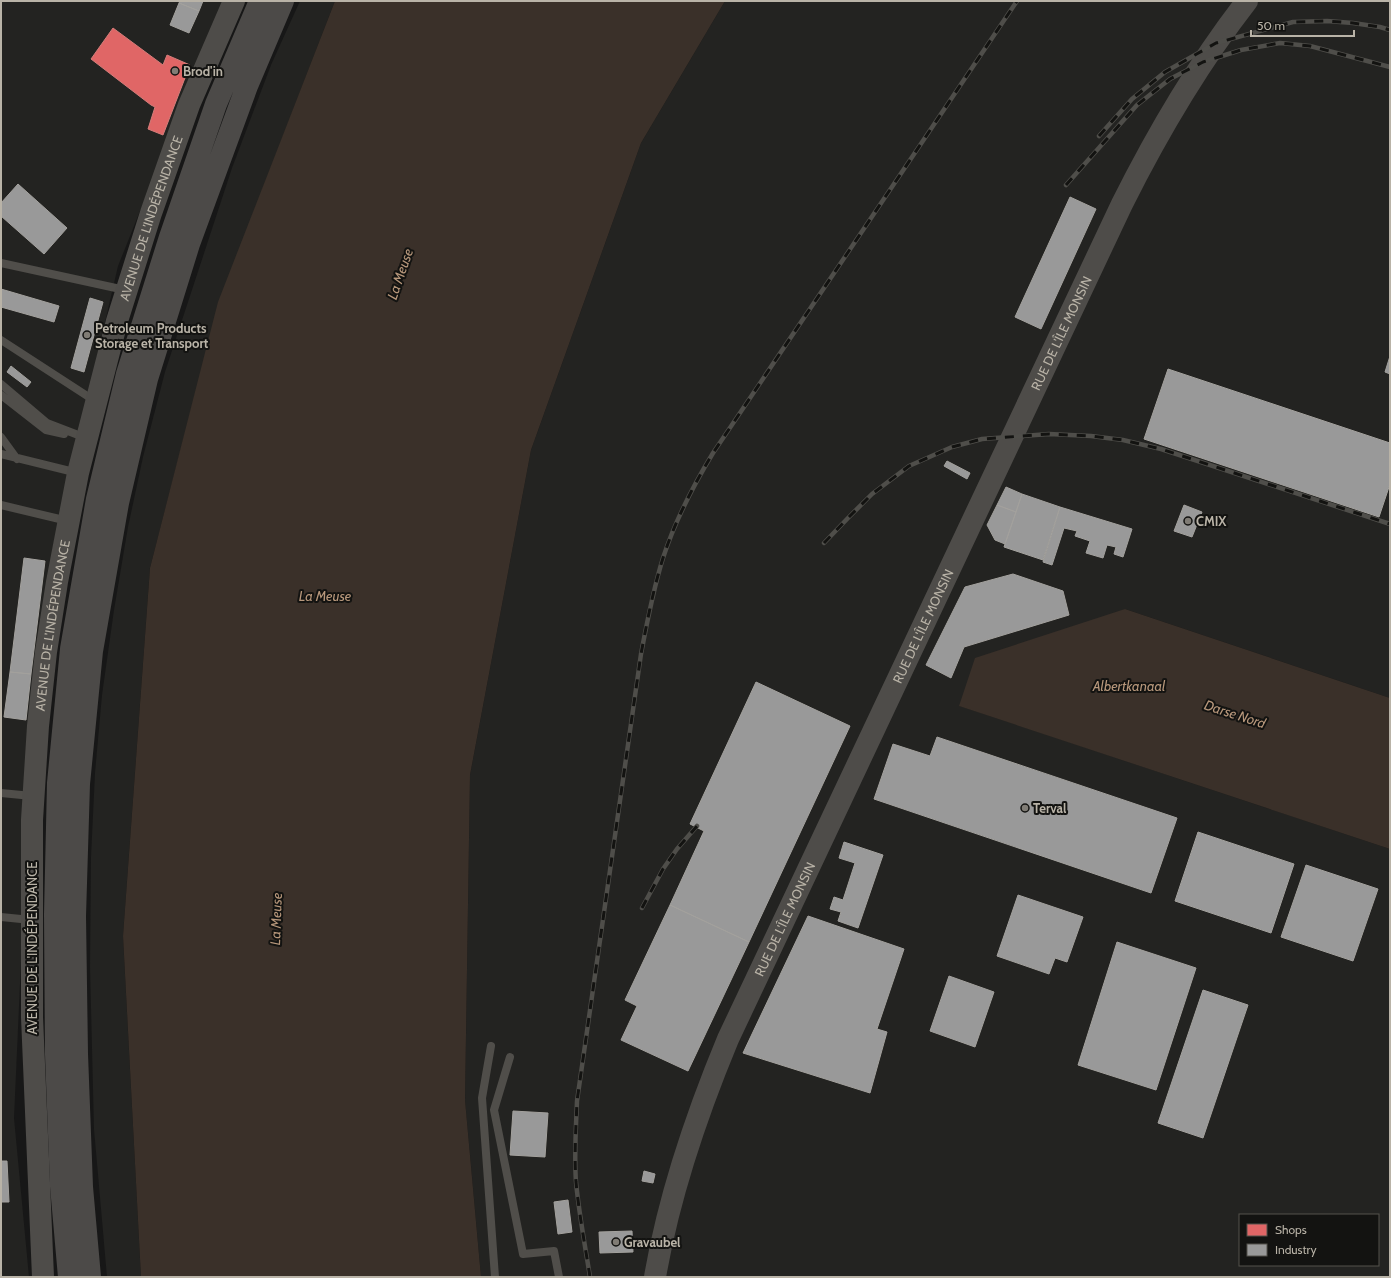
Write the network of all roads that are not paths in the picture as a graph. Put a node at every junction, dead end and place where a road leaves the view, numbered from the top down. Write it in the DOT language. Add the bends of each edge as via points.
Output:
graph roads {
  1 [pos="234,1"];
  2 [pos="260,1"];
  3 [pos="283,1"];
  4 [pos="1247,1"];
  5 [pos="1,263"];
  6 [pos="126,290"];
  7 [pos="1,340"];
  8 [pos="1,384"];
  9 [pos="1,394"];
  10 [pos="96,401"];
  11 [pos="1,437"];
  12 [pos="87,438"];
  13 [pos="1,441"];
  14 [pos="1,446"];
  15 [pos="1,450"];
  16 [pos="1,454"];
  17 [pos="17,459"];
  18 [pos="78,473"];
  19 [pos="1,505"];
  20 [pos="69,521"];
  21 [pos="1,793"];
  22 [pos="33,797"];
  23 [pos="1,917"];
  24 [pos="32,920"];
  25 [pos="490,1046"];
  26 [pos="510,1057"];
  27 [pos="43,1277"];
  28 [pos="69,1277"];
  29 [pos="90,1277"];
  30 [pos="495,1277"];
  31 [pos="559,1277"];
  32 [pos="655,1277"];
  1 -- 6 [label="street, AVENUE DE L'INDÉPENDANCE" via="189,105"];
  2 -- 28 [label="highway" via="214,112 170,237 127,374 97,498 71,649 58,784 55,914 57,1093 61,1186"];
  3 -- 29 [label="highway" via="247,86 188,244 147,379 118,504 92,651 79,784 75,916 81,1163"];
  4 -- 32 [label="street, RUE DE L'ÎLE MONSIN" via="1176,104 1122,204 728,1039 686,1150 668,1212"];
  5 -- 6 [label="lane"];
  6 -- 10 [label="street, AVENUE DE L'INDÉPENDANCE"];
  7 -- 10 [label="lane"];
  8 -- 12 [label="lane" via="47,423"];
  9 -- 12 [label="lane" via="46,430"];
  10 -- 12 [label="street, AVENUE DE L'INDÉPENDANCE"];
  11 -- 17 [label="lane"];
  12 -- 18 [label="street, AVENUE DE L'INDÉPENDANCE"];
  13 -- 17 [label="lane"];
  14 -- 17 [label="lane"];
  15 -- 17 [label="lane"];
  16 -- 17 [label="lane"];
  17 -- 18 [label="lane"];
  18 -- 20 [label="street, AVENUE DE L'INDÉPENDANCE"];
  19 -- 20 [label="lane"];
  20 -- 22 [label="street, AVENUE DE L'INDÉPENDANCE" via="46,652"];
  21 -- 22 [label="lane"];
  22 -- 24 [label="street, AVENUE DE L'INDÉPENDANCE"];
  23 -- 24 [label="lane"];
  24 -- 27 [label="street, AVENUE DE L'INDÉPENDANCE" via="32,1017"];
  25 -- 30 [label="lane" via="482,1098"];
  26 -- 31 [label="lane" via="494,1110 523,1254 554,1251"];
}
